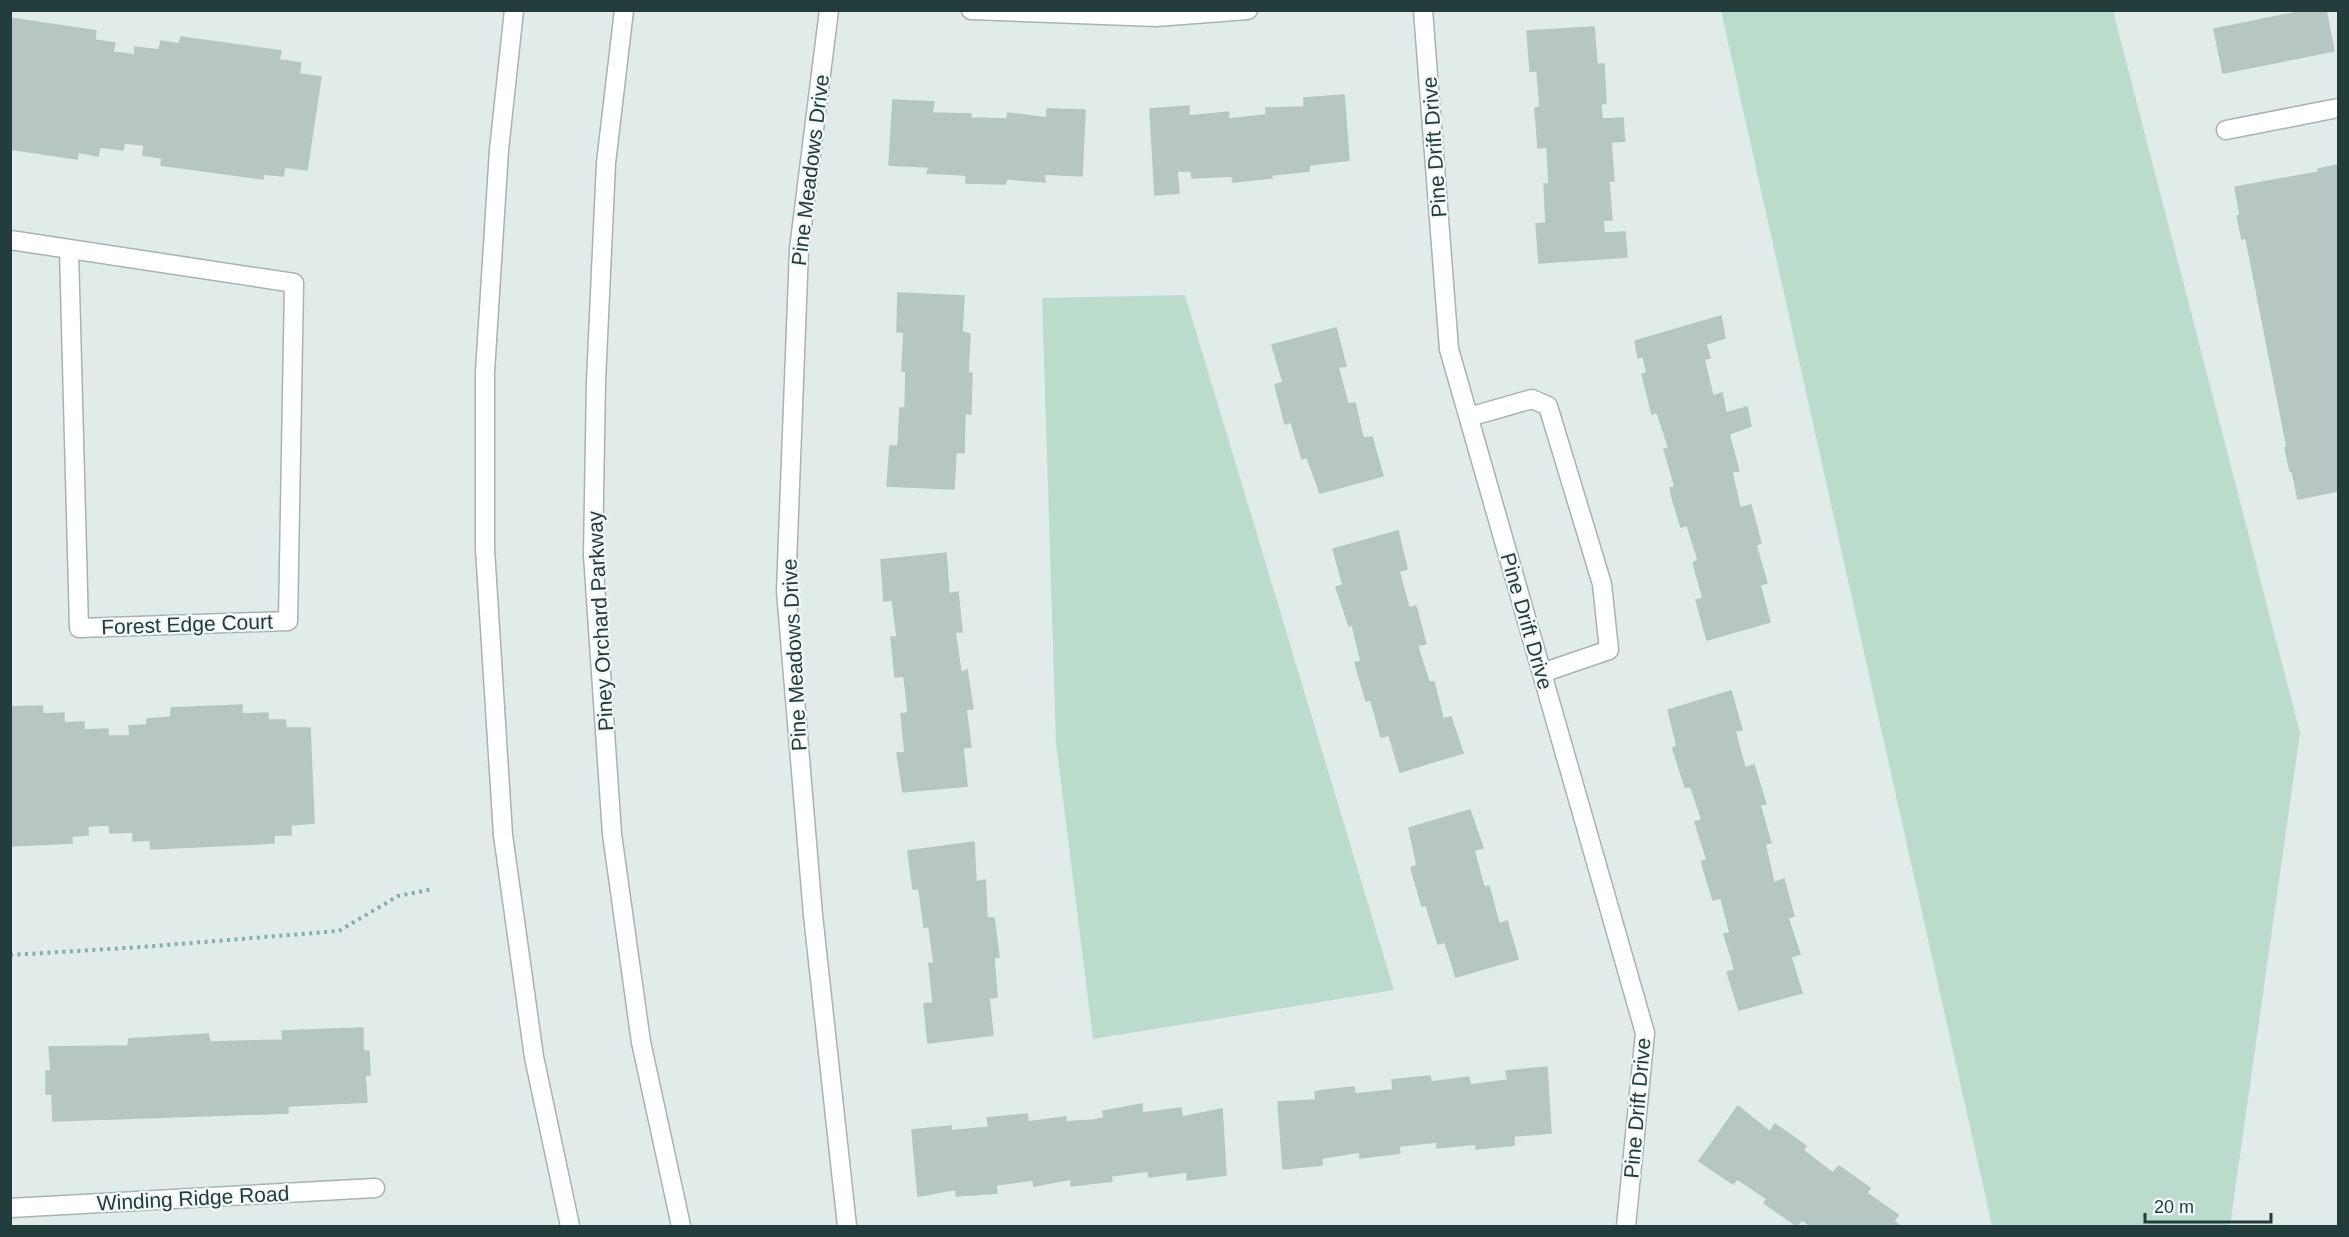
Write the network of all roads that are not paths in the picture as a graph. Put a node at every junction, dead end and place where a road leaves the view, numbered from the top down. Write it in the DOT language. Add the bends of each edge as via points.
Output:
graph roads {
  1 [pos="514,10"];
  2 [pos="624,10"];
  3 [pos="829,10"];
  4 [pos="971,10"];
  5 [pos="1248,10"];
  6 [pos="1423,10"];
  7 [pos="2338,108"];
  8 [pos="2226,130"];
  9 [pos="10,240"];
  10 [pos="69,250"];
  11 [pos="1469,417"];
  12 [pos="1542,673"];
  13 [pos="375,1188"];
  14 [pos="10,1208"];
  15 [pos="570,1227"];
  16 [pos="681,1227"];
  17 [pos="847,1227"];
  18 [pos="1626,1227"];
  1 -- 15 [label="street" via="499,150 485,372 485,549 503,835 534,1057"];
  2 -- 16 [label="street, Piney Orchard Parkway" via="606,163 593,555 612,834 641,1042"];
  3 -- 17 [label="street, Pine Meadows Drive" via="798,249 786,591 813,915"];
  4 -- 5 [label="street" via="1156,17"];
  6 -- 11 [label="street, Pine Drift Drive" via="1449,349"];
  7 -- 8 [label="street"];
  9 -- 10 [label="street, Forest Edge Court"];
  10 -- 10 [label="street, Forest Edge Court" via="79,628 288,621 294,283"];
  11 -- 12 [label="street, Pine Drift Drive"];
  11 -- 12 [label="street" via="1532,399 1548,406 1602,584 1609,650"];
  12 -- 18 [label="street, Pine Drift Drive" via="1645,1033"];
  13 -- 14 [label="street, Winding Ridge Road"];
}
